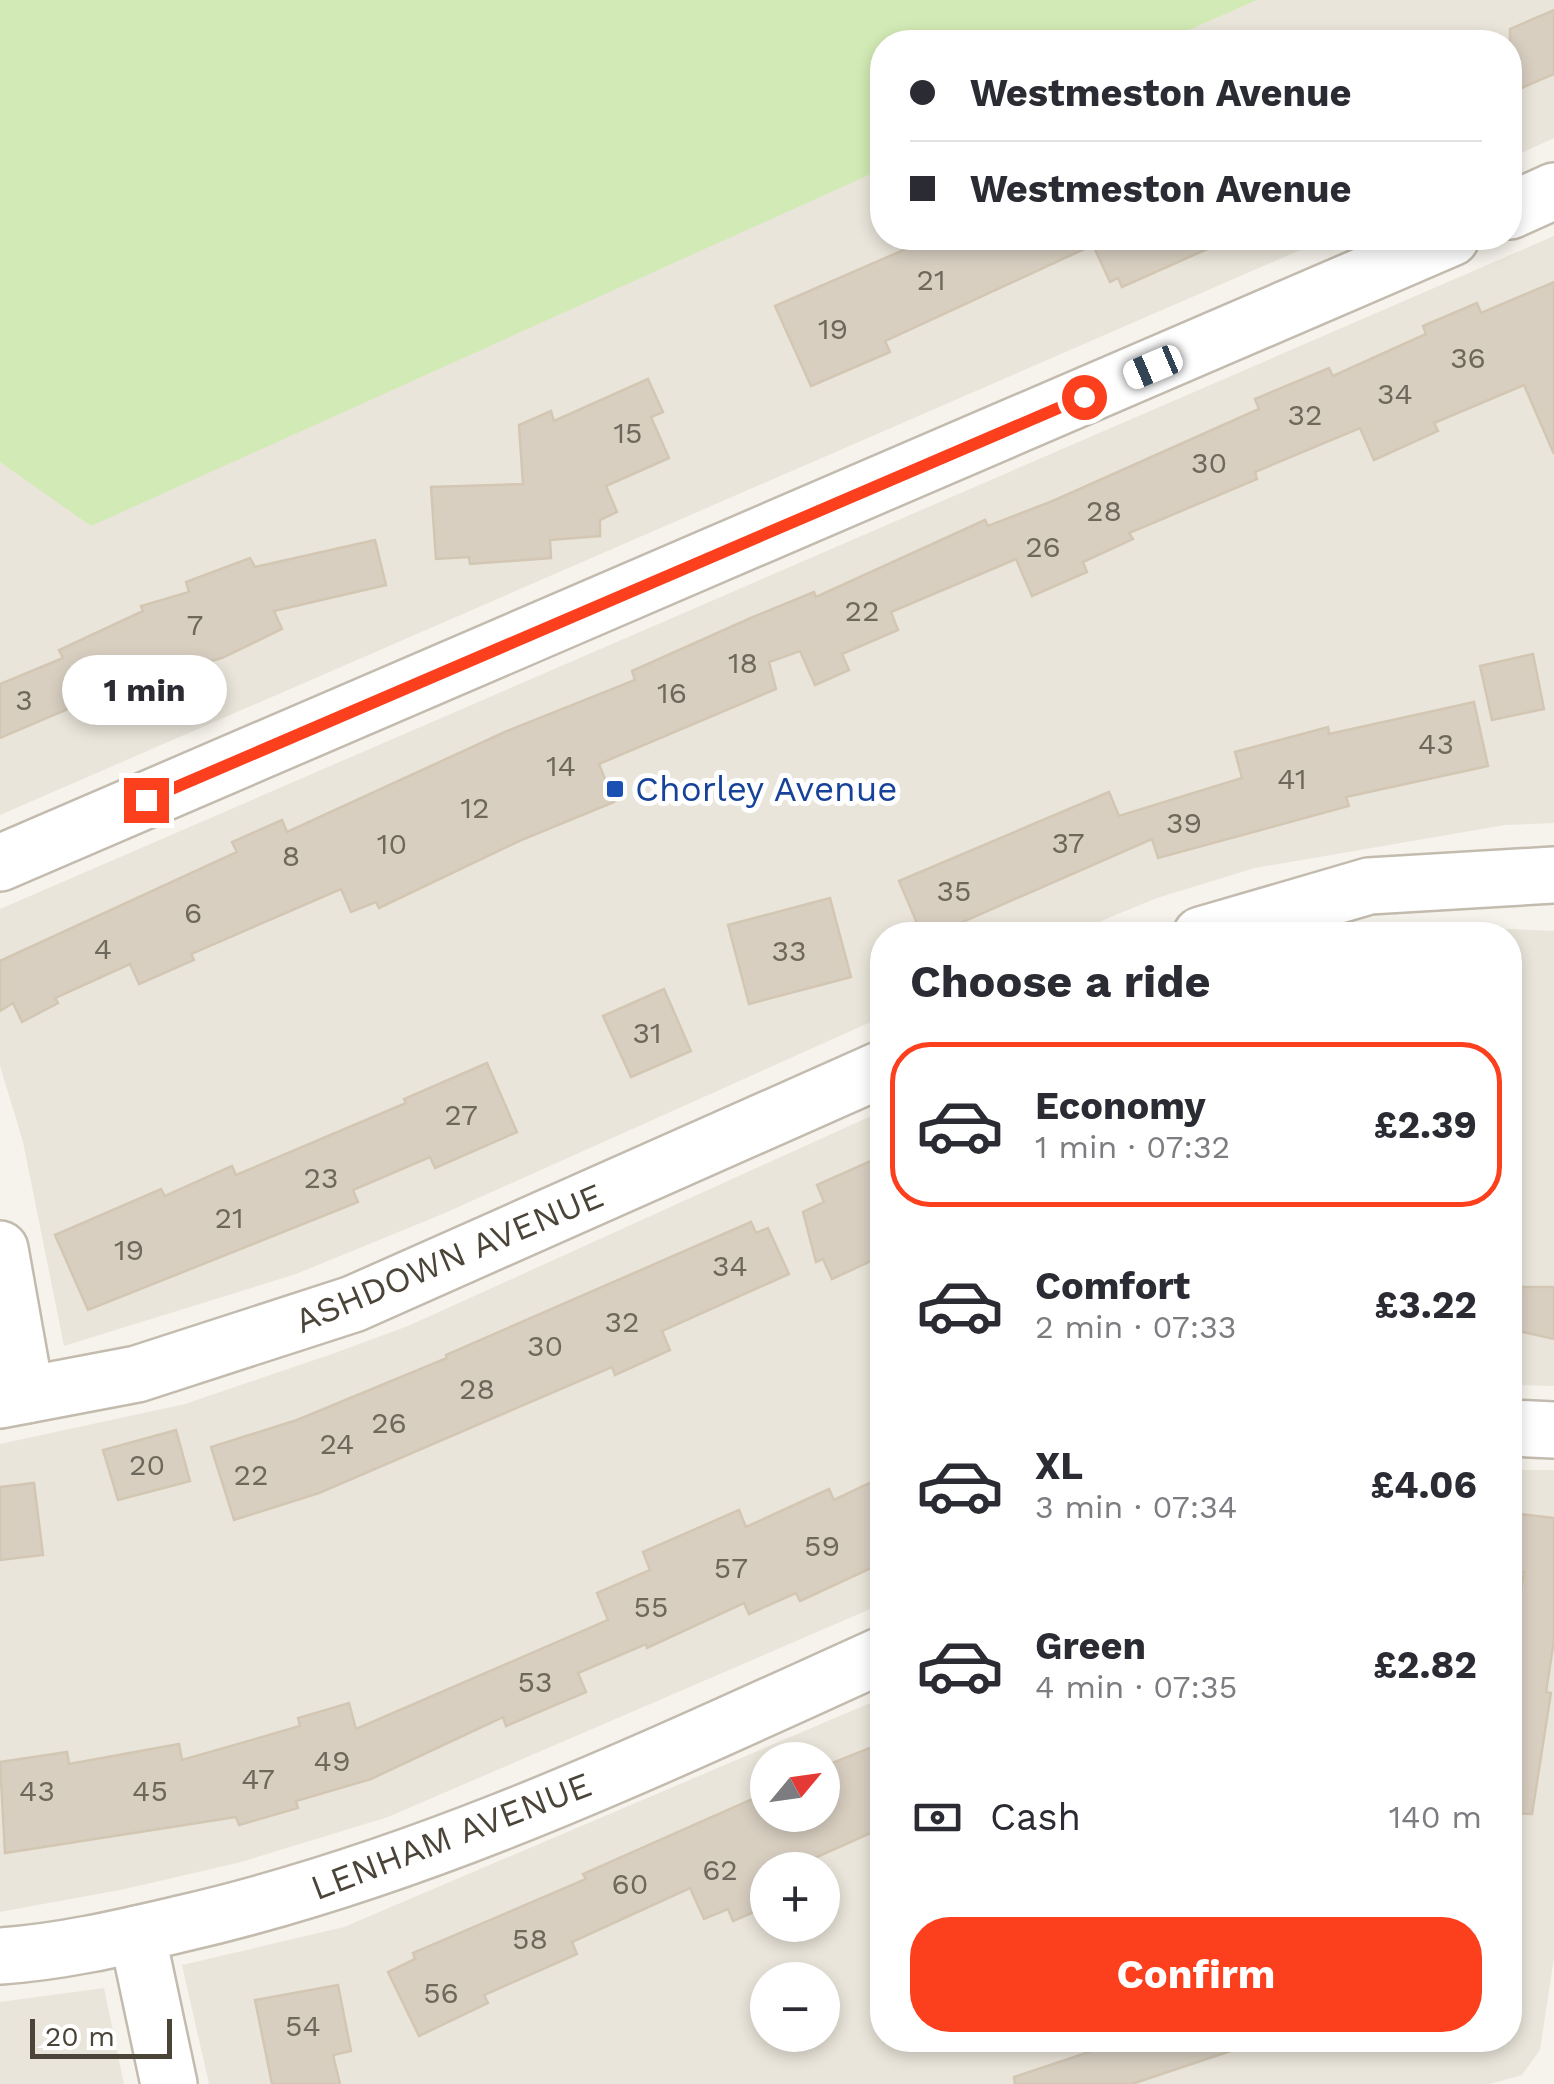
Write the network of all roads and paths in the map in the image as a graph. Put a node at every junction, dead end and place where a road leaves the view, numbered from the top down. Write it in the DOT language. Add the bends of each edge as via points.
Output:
graph roads {
  1 [pos="1554,191"];
  2 [pos="1522,206"];
  3 [pos="1422,250"];
  4 [pos="0,863"];
  5 [pos="1554,875"];
  6 [pos="1246,922"];
  7 [pos="870,1074"];
  8 [pos="0,1249"];
  9 [pos="13,1398"];
  10 [pos="1522,1429"];
  11 [pos="1554,1430"];
  12 [pos="870,1661"];
  13 [pos="137,1934"];
  14 [pos="0,1956"];
  15 [pos="169,2084"];
  1 -- 2 [label="street"];
  3 -- 4 [label="street"];
  5 -- 6 [label="street" via="1369,886"];
  7 -- 9 [label="street, ASHDOWN AVENUE" via="354,1304 172,1364"];
  8 -- 9 [label="street"];
  10 -- 11 [label="street"];
  12 -- 13 [label="street, LENHAM AVENUE" via="391,1866 262,1906"];
  13 -- 14 [label="street, LENHAM AVENUE"];
  13 -- 15 [label="street"];
}
